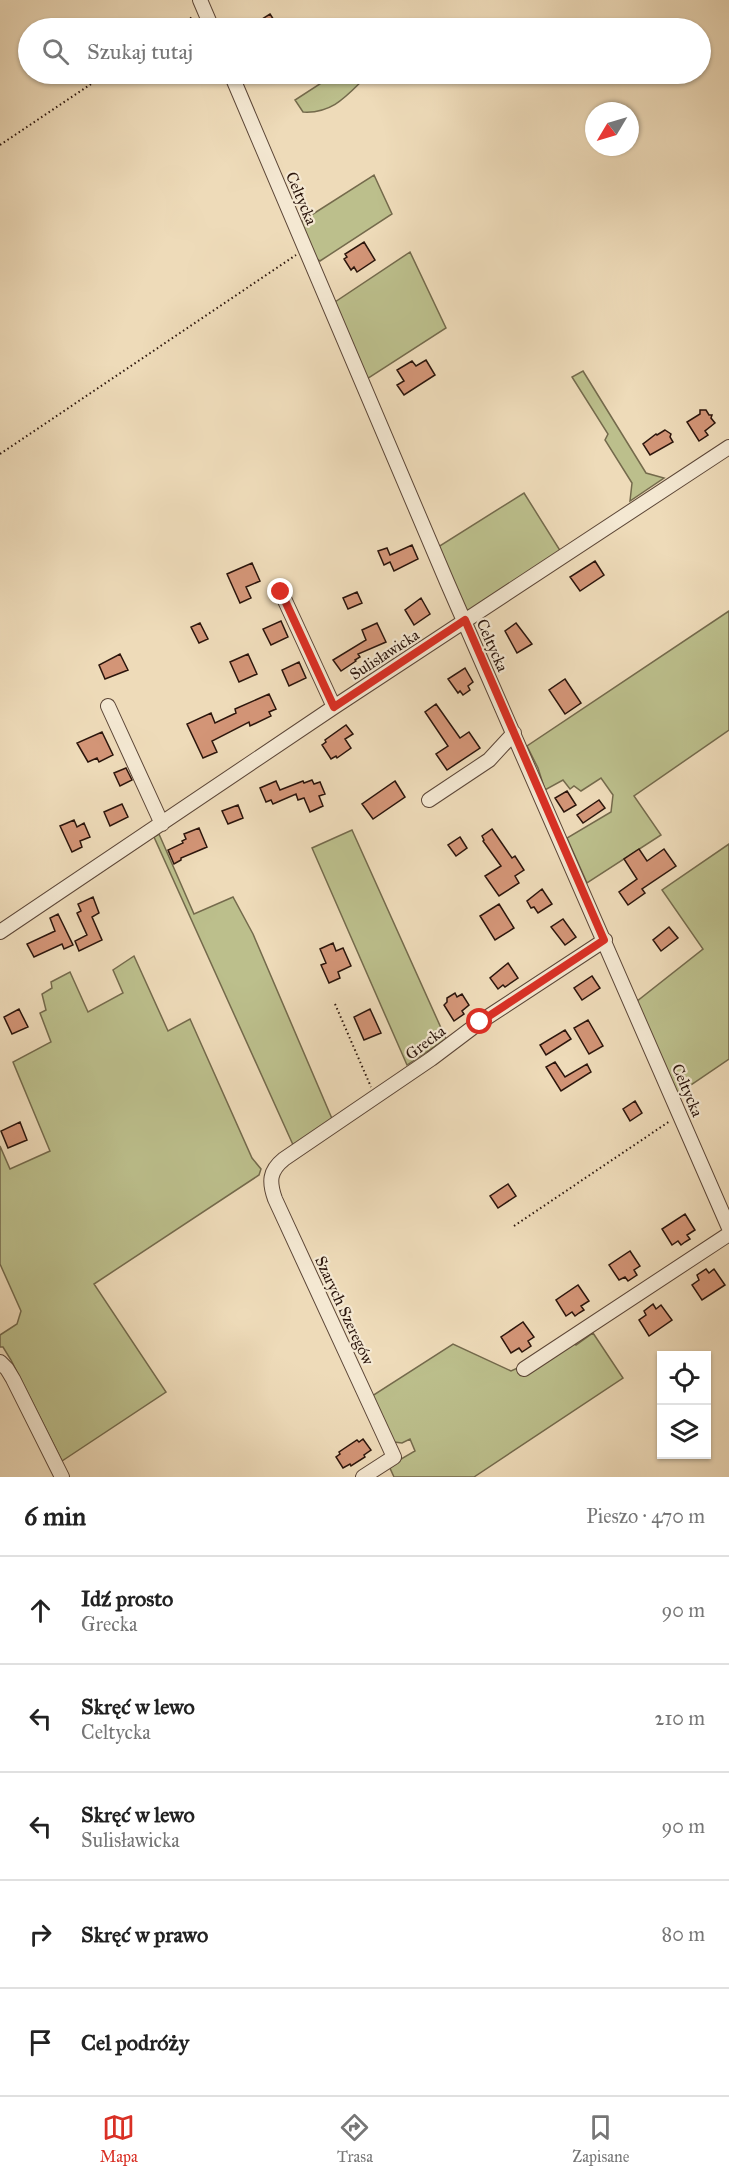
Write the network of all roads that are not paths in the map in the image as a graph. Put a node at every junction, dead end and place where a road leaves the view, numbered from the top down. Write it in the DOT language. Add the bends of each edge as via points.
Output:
graph roads {
  1 [pos="235,84"];
  2 [pos="729,447"];
  3 [pos="281,592"];
  4 [pos="465,620"];
  5 [pos="108,706"];
  6 [pos="334,707"];
  7 [pos="514,733"];
  8 [pos="429,800"];
  9 [pos="162,824"];
  10 [pos="0,932"];
  11 [pos="604,940"];
  12 [pos="271,1177"];
  13 [pos="729,1228"];
  14 [pos="729,1234"];
  15 [pos="0,1362"];
  16 [pos="524,1369"];
  17 [pos="62,1477"];
  18 [pos="363,1477"];
  1 -- 4 [label="street, Celtycka"];
  2 -- 4 [label="street, Sulisławicka"];
  3 -- 6 [label="street"];
  4 -- 6 [label="street, Sulisławicka"];
  4 -- 7 [label="street, Celtycka"];
  5 -- 9 [label="street"];
  6 -- 9 [label="street, Sulisławicka"];
  7 -- 8 [label="street" via="489,759"];
  7 -- 11 [label="street, Celtycka"];
  9 -- 10 [label="street, Sulisławicka"];
  11 -- 12 [label="street, Grecka" via="485,1018 284,1160"];
  11 -- 13 [label="street, Celtycka"];
  12 -- 18 [label="street, Szarych Szeregów" via="276,1199 394,1457"];
  14 -- 16 [label="street"];
  15 -- 17 [label="street" via="13,1379"];
}
